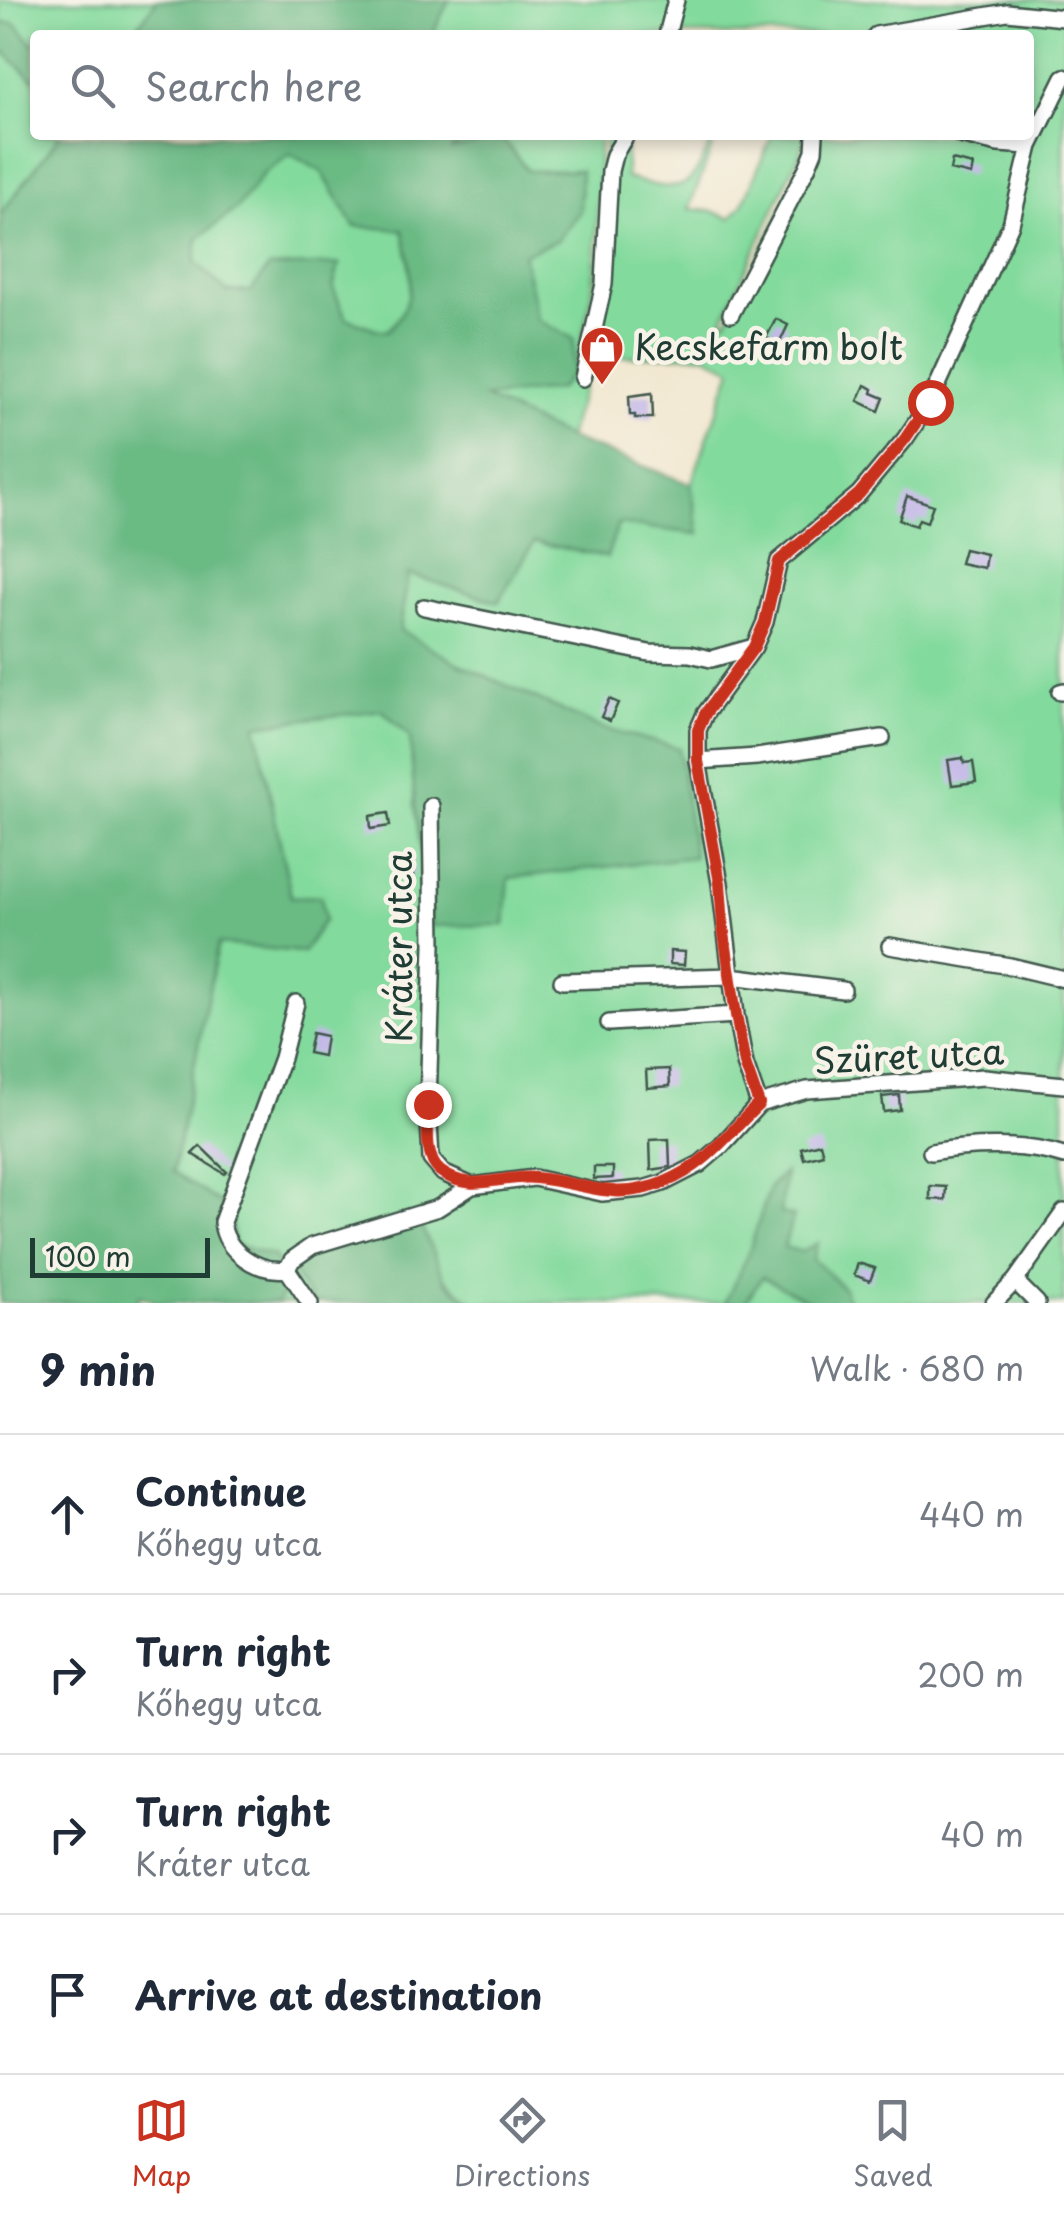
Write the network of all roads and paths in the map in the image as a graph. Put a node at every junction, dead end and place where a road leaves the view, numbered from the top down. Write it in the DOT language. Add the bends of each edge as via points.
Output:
graph roads {
  1 [pos="676,0"];
  2 [pos="1064,18"];
  3 [pos="668,30"];
  4 [pos="904,30"];
  5 [pos="1064,77"];
  6 [pos="1034,138"];
  7 [pos="623,140"];
  8 [pos="814,140"];
  9 [pos="981,140"];
  10 [pos="1033,140"];
  11 [pos="1030,146"];
  12 [pos="730,314"];
  13 [pos="583,378"];
  14 [pos="424,607"];
  15 [pos="754,647"];
  16 [pos="882,738"];
  17 [pos="698,761"];
  18 [pos="431,806"];
  19 [pos="890,946"];
  20 [pos="730,976"];
  21 [pos="1064,979"];
  22 [pos="562,981"];
  23 [pos="843,990"];
  24 [pos="296,1003"];
  25 [pos="736,1015"];
  26 [pos="610,1023"];
  27 [pos="1064,1085"];
  28 [pos="759,1104"];
  29 [pos="931,1152"];
  30 [pos="1064,1156"];
  31 [pos="472,1186"];
  32 [pos="1064,1212"];
  33 [pos="286,1269"];
  34 [pos="1015,1281"];
  35 [pos="310,1303"];
  36 [pos="994,1303"];
  37 [pos="1036,1303"];
  1 -- 3 [label="street"];
  2 -- 4 [label="street" via="1006,12"];
  5 -- 6 [label="street"];
  7 -- 13 [label="street" via="610,170 604,284"];
  8 -- 12 [label="street" via="812,159"];
  9 -- 11 [label="street"];
  10 -- 11 [label="street"];
  11 -- 15 [label="street" via="1011,224 930,402 859,494 779,561"];
  14 -- 15 [label="street" via="649,653 711,659"];
  15 -- 17 [label="street" via="705,714"];
  16 -- 17 [label="street"];
  17 -- 20 [label="street"];
  18 -- 31 [label="street, Kráter utca" via="431,1158 442,1173"];
  19 -- 21 [label="street"];
  20 -- 22 [label="street"];
  20 -- 23 [label="street"];
  20 -- 25 [label="street"];
  24 -- 33 [label="street" via="222,1222 238,1253 270,1270"];
  25 -- 26 [label="street"];
  25 -- 28 [label="street"];
  27 -- 28 [label="street, Szüret utca" via="984,1076 822,1087"];
  28 -- 31 [label="street" via="700,1164 663,1183 602,1193 534,1178"];
  29 -- 30 [label="street" via="1008,1149"];
  31 -- 33 [label="street" via="438,1208 312,1246"];
  32 -- 34 [label="street"];
  33 -- 35 [label="street"];
  34 -- 36 [label="street"];
  34 -- 37 [label="street"];
}
